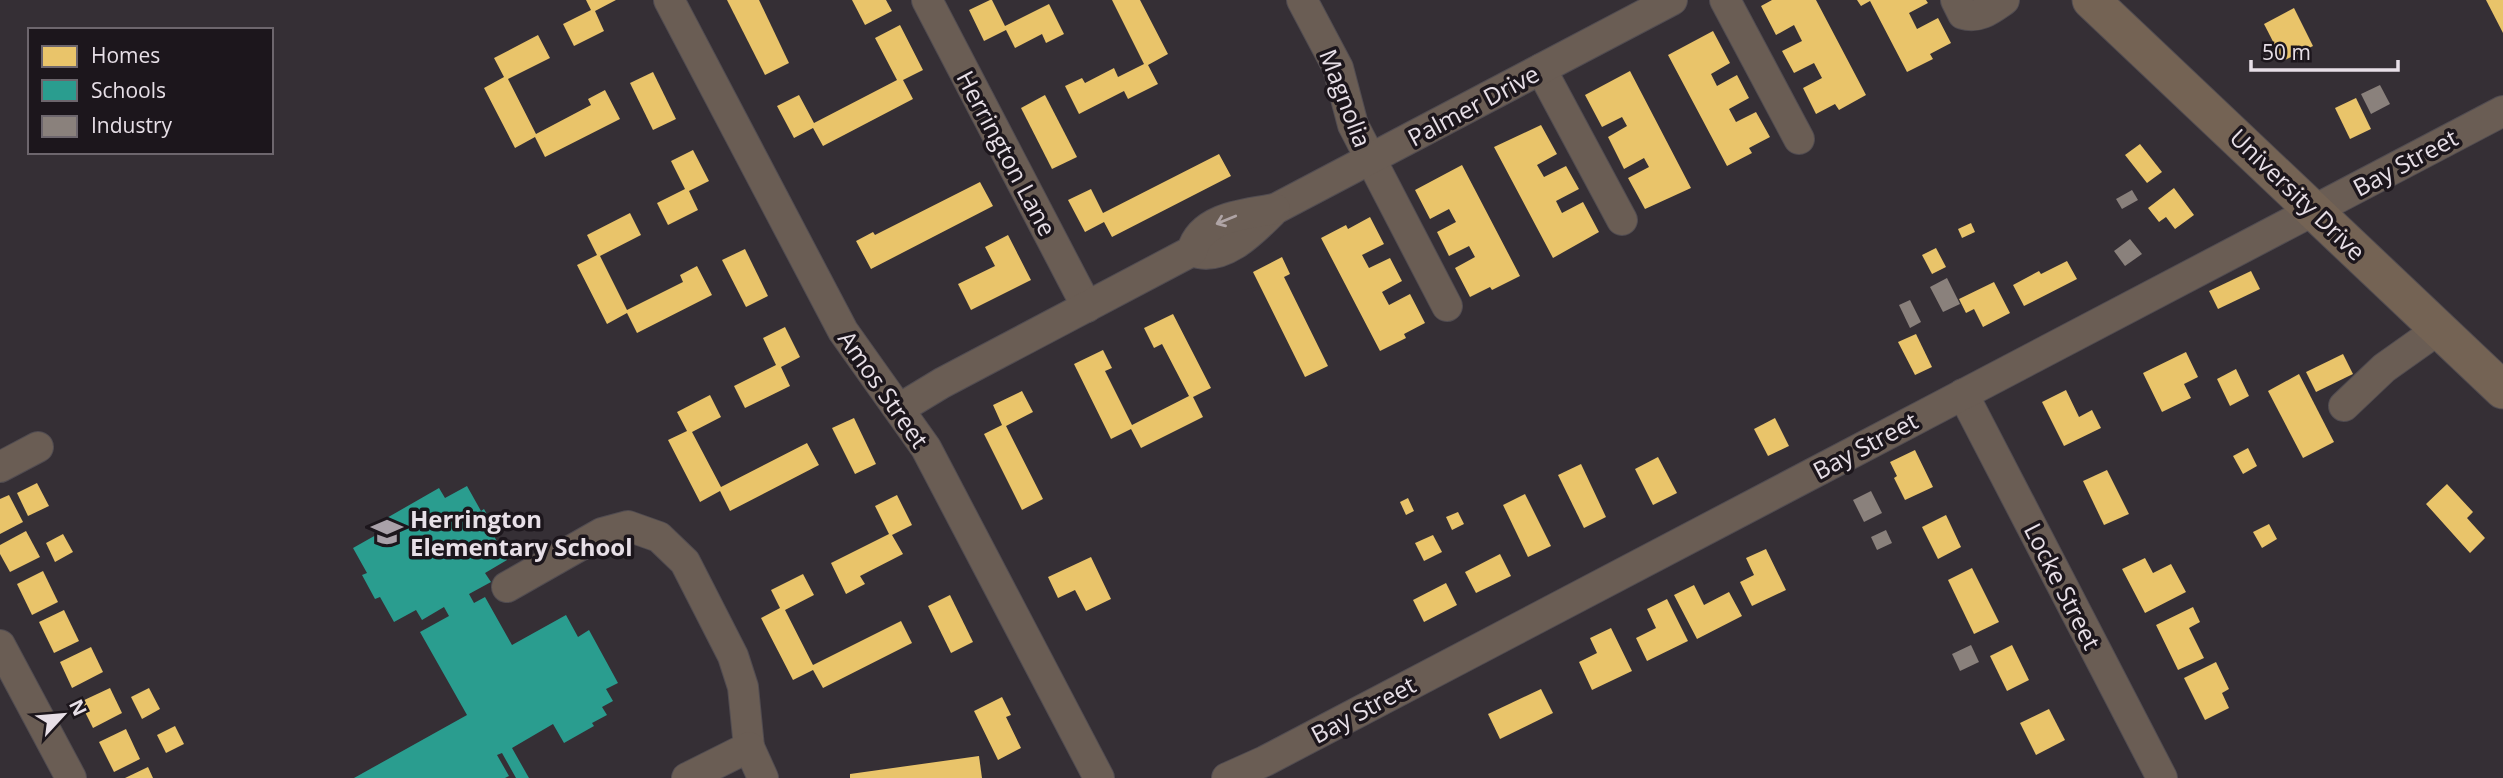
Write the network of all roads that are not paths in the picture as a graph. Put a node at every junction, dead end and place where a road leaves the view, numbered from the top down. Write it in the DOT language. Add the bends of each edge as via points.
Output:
graph roads {
  1 [pos="669,0"];
  2 [pos="927,0"];
  3 [pos="1672,0"];
  4 [pos="1725,0"];
  5 [pos="1956,0"];
  6 [pos="2004,0"];
  7 [pos="2091,0"];
  8 [pos="1312,3"];
  9 [pos="1541,69"];
  10 [pos="2503,111"];
  11 [pos="1799,139"];
  12 [pos="1370,159"];
  13 [pos="2314,210"];
  14 [pos="1622,220"];
  15 [pos="1447,306"];
  16 [pos="1087,307"];
  17 [pos="2440,329"];
  18 [pos="2503,390"];
  19 [pos="1963,394"];
  20 [pos="2344,406"];
  21 [pos="899,409"];
  22 [pos="38,447"];
  23 [pos="0,467"];
  24 [pos="507,587"];
  25 [pos="0,645"];
  26 [pos="749,747"];
  27 [pos="71,778"];
  28 [pos="687,778"];
  29 [pos="763,778"];
  30 [pos="1098,778"];
  31 [pos="1227,778"];
  32 [pos="2162,778"];
  1 -- 21 [label="street, Amos Street" via="843,331"];
  2 -- 16 [label="street, Herrington Lane"];
  3 -- 9 [label="street, Palmer Drive"];
  4 -- 11 [label="street"];
  5 -- 6 [label="street" via="1962,14 1973,17"];
  7 -- 13 [label="main road, University Drive"];
  8 -- 12 [label="street, Magnolia" via="1338,68 1353,125"];
  9 -- 12 [label="street, Palmer Drive"];
  9 -- 14 [label="street"];
  10 -- 13 [label="street, Bay Street"];
  12 -- 15 [label="street, Magnolia"];
  12 -- 16 [label="street, Palmer Drive" via="1275,209 1236,215 1212,226 1199,235 1192,251"];
  13 -- 17 [label="main road, University Drive"];
  13 -- 19 [label="street, Bay Street"];
  16 -- 21 [label="street, Palmer Drive"];
  17 -- 18 [label="main road, University Drive"];
  17 -- 20 [label="street" via="2384,368"];
  19 -- 31 [label="street, Bay Street"];
  19 -- 32 [label="street, Locke Street"];
  21 -- 30 [label="street, Amos Street" via="926,448"];
  22 -- 23 [label="street"];
  24 -- 26 [label="street" via="602,533 628,526 659,537 685,562 733,656 743,687"];
  25 -- 27 [label="street"];
  26 -- 28 [label="street"];
  26 -- 29 [label="street"];
}
